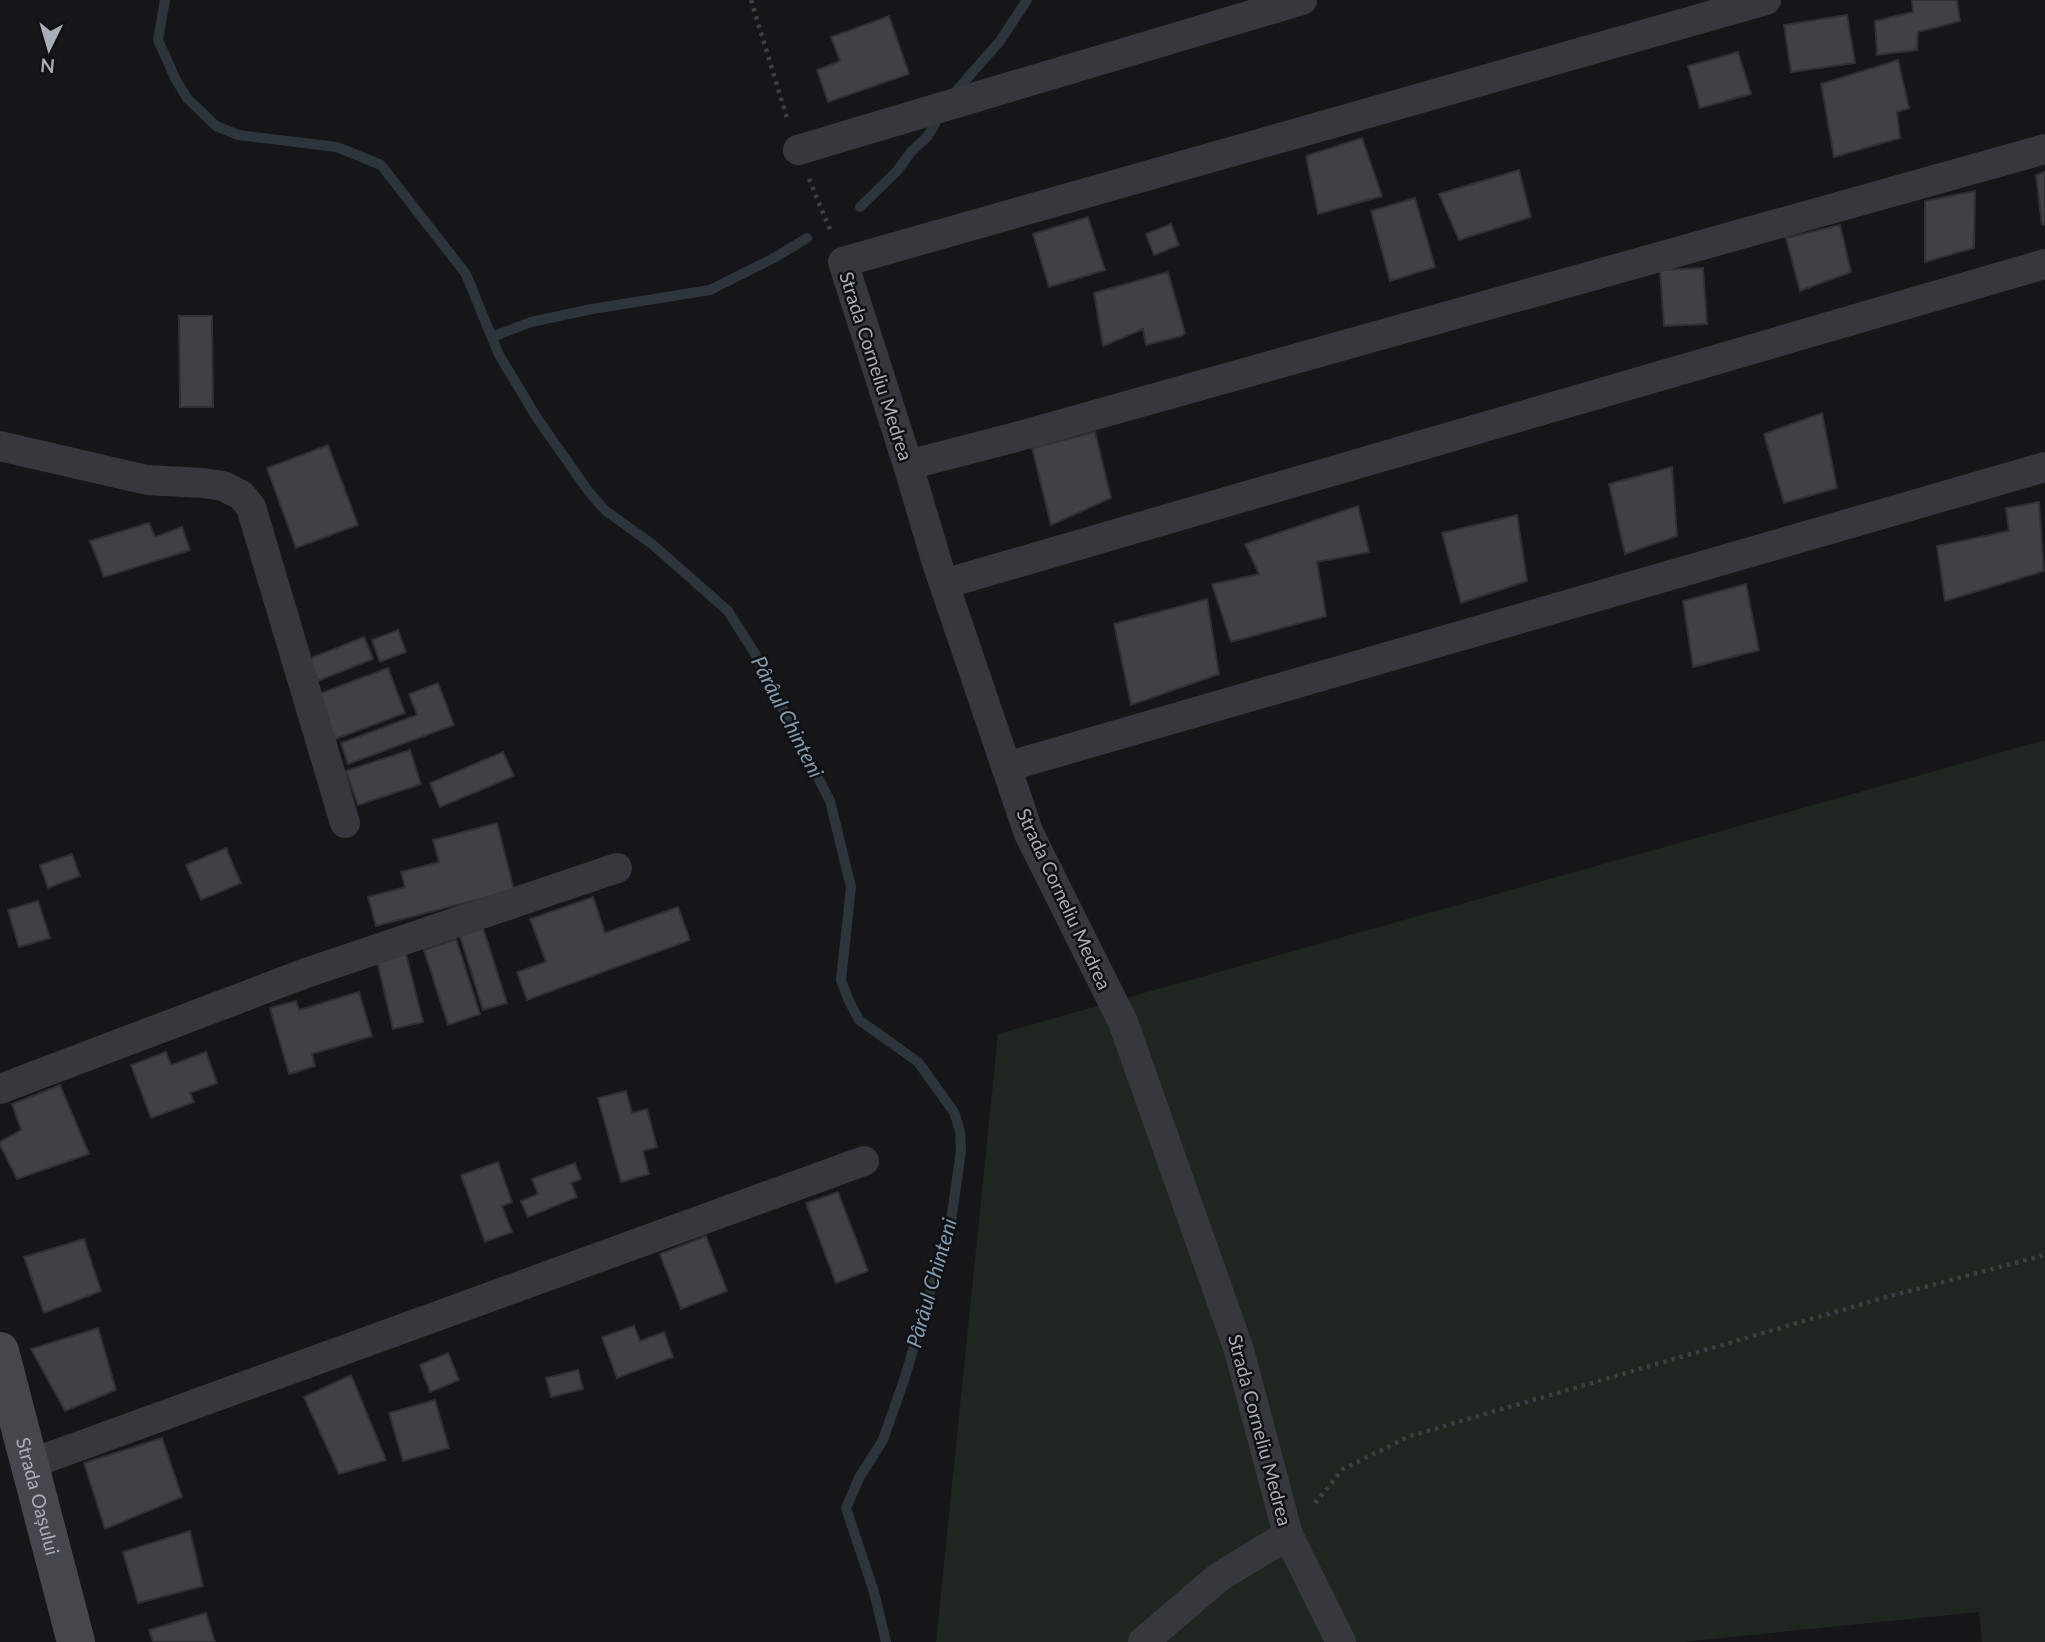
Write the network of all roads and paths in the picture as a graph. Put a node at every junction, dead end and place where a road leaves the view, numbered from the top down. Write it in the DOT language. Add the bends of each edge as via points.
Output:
graph roads {
  1 [pos="1302,0"];
  2 [pos="1766,0"];
  3 [pos="2045,149"];
  4 [pos="798,150"];
  5 [pos="2045,264"];
  6 [pos="0,446"];
  7 [pos="908,465"];
  8 [pos="2045,467"];
  9 [pos="944,584"];
  10 [pos="1006,767"];
  11 [pos="345,823"];
  12 [pos="617,868"];
  13 [pos="0,1089"];
  14 [pos="864,1161"];
  15 [pos="2045,1255"];
  16 [pos="0,1350"];
  17 [pos="30,1464"];
  18 [pos="1289,1535"];
  19 [pos="75,1642"];
  20 [pos="1143,1642"];
  21 [pos="1341,1642"];
  1 -- 4 [label="street"];
  2 -- 7 [label="street, Strada Corneliu Medrea" via="843,262"];
  3 -- 7 [label="street"];
  5 -- 9 [label="street"];
  6 -- 11 [label="street" via="147,480 223,486 241,495 251,507"];
  7 -- 9 [label="street, Strada Corneliu Medrea"];
  8 -- 10 [label="street"];
  9 -- 10 [label="street, Strada Corneliu Medrea"];
  10 -- 18 [label="street, Strada Corneliu Medrea" via="1029,834 1123,1022 1240,1350"];
  12 -- 13 [label="street" via="306,973"];
  14 -- 17 [label="street"];
  15 -- 18 [label="path" via="1410,1436 1343,1469"];
  16 -- 17 [label="main road, Strada Oașului"];
  17 -- 19 [label="main road, Strada Oașului"];
  18 -- 20 [label="street" via="1219,1577"];
  18 -- 21 [label="street, Strada Corneliu Medrea"];
}
